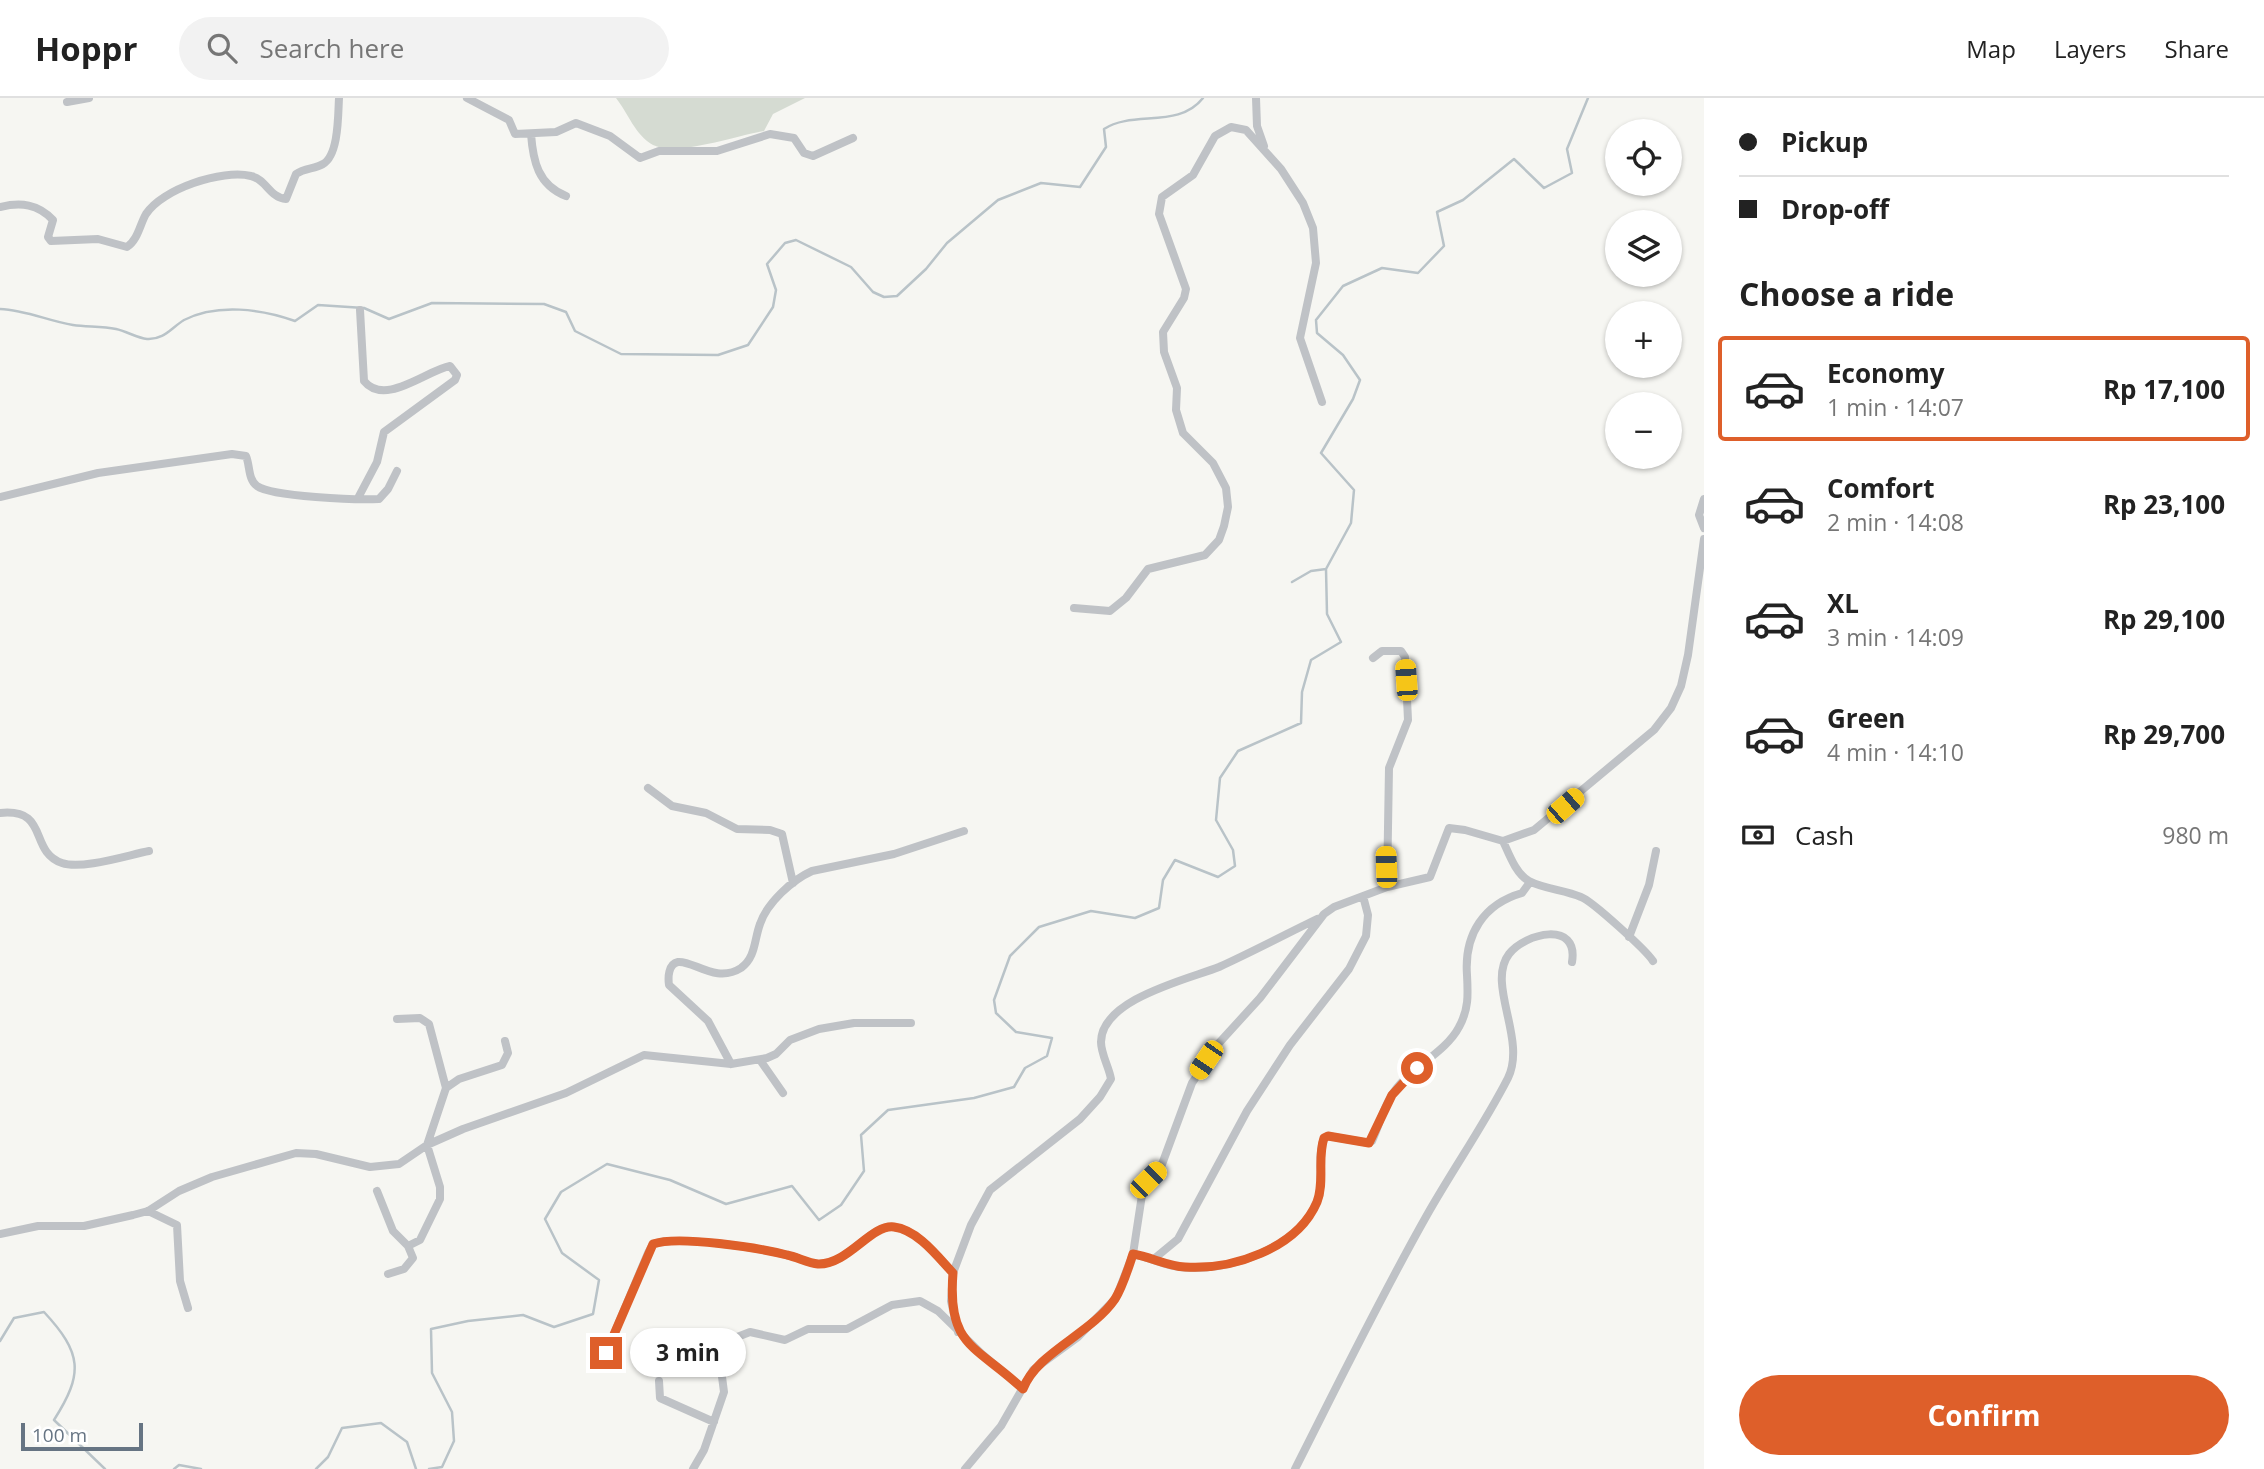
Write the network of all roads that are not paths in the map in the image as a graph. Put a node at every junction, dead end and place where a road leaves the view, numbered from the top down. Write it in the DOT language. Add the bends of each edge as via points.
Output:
graph roads {
  1 [pos="89,98"];
  2 [pos="339,98"];
  3 [pos="467,98"];
  4 [pos="1255,98"];
  5 [pos="67,102"];
  6 [pos="531,134"];
  7 [pos="853,138"];
  8 [pos="1265,149"];
  9 [pos="566,196"];
  10 [pos="0,207"];
  11 [pos="360,310"];
  12 [pos="1322,402"];
  13 [pos="397,471"];
  14 [pos="0,497"];
  15 [pos="358,498"];
  16 [pos="1704,499"];
  17 [pos="1704,528"];
  18 [pos="1704,539"];
  19 [pos="1074,608"];
  20 [pos="1373,658"];
  21 [pos="648,788"];
  22 [pos="0,813"];
  23 [pos="964,831"];
  24 [pos="1503,841"];
  25 [pos="149,851"];
  26 [pos="1656,851"];
  27 [pos="1530,882"];
  28 [pos="793,883"];
  29 [pos="1387,887"];
  30 [pos="1363,896"];
  31 [pos="1321,918"];
  32 [pos="1629,937"];
  33 [pos="1653,961"];
  34 [pos="1572,962"];
  35 [pos="397,1019"];
  36 [pos="911,1023"];
  37 [pos="505,1041"];
  38 [pos="760,1060"];
  39 [pos="731,1064"];
  40 [pos="446,1088"];
  41 [pos="783,1093"];
  42 [pos="427,1145"];
  43 [pos="377,1191"];
  44 [pos="148,1211"];
  45 [pos="0,1234"];
  46 [pos="408,1245"];
  47 [pos="1133,1254"];
  48 [pos="1155,1258"];
  49 [pos="953,1273"];
  50 [pos="388,1274"];
  51 [pos="188,1308"];
  52 [pos="958,1332"];
  53 [pos="606,1353"];
  54 [pos="659,1381"];
  55 [pos="1023,1389"];
  56 [pos="714,1422"];
  57 [pos="697,1467"];
  58 [pos="965,1469"];
  59 [pos="1295,1469"];
  1 -- 5 [label="street"];
  2 -- 10 [label="street" via="338,132 327,159 296,174 286,199 251,176 197,180 150,209 127,247 98,239 51,242 53,220 42,210 18,204"];
  3 -- 6 [label="street" via="509,120 515,134"];
  4 -- 8 [label="street"];
  6 -- 7 [label="street" via="579,124 610,136 640,158 659,151 717,150 770,134 794,138 804,153 813,156"];
  6 -- 9 [label="street" via="539,174 550,188"];
  8 -- 12 [label="street" via="1295,188 1312,228 1316,263 1300,338"];
  8 -- 19 [label="street" via="1242,128 1223,130 1193,175 1166,192 1159,203 1186,294 1163,332 1164,352 1177,388 1182,433 1213,463 1226,488 1228,507 1219,540 1205,555 1148,569 1110,611"];
  11 -- 15 [label="street" via="364,381 368,385 401,387 450,366 457,375 384,432 377,462"];
  13 -- 15 [label="street" via="382,498"];
  14 -- 15 [label="street" via="98,473 239,454 246,456 252,480 262,488"];
  16 -- 17 [label="street" via="1699,515"];
  18 -- 24 [label="street" via="1688,655 1671,708 1654,730 1541,826"];
  20 -- 29 [label="street" via="1382,651 1401,651 1408,703 1408,720 1389,768"];
  21 -- 28 [label="street" via="672,806 706,813 737,829 782,834"];
  22 -- 25 [label="street" via="18,811 34,823 45,852 63,863"];
  23 -- 28 [label="street" via="918,847 812,871"];
  24 -- 27 [label="street"];
  24 -- 29 [label="street" via="1449,828 1430,877"];
  26 -- 32 [label="street" via="1649,885"];
  27 -- 32 [label="street" via="1586,899"];
  27 -- 48 [label="street" via="1522,893 1503,899 1482,917 1468,951 1468,1001 1458,1029 1399,1085 1371,1141 1324,1138 1318,1197 1295,1233 1235,1261 1182,1267"];
  28 -- 39 [label="street" via="762,919 751,956 741,967 714,972 679,962 669,973 670,987 708,1021"];
  29 -- 30 [label="street"];
  30 -- 31 [label="street" via="1334,906"];
  30 -- 48 [label="street" via="1368,915 1366,936 1349,969 1290,1045 1247,1111 1178,1239"];
  31 -- 47 [label="street" via="1192,1083 1161,1167 1148,1180 1140,1202"];
  31 -- 49 [label="street" via="1218,967 1151,990 1124,1007 1101,1041 1111,1079 1107,1088 1080,1119 990,1190"];
  32 -- 33 [label="street"];
  34 -- 59 [label="street" via="1569,943 1551,933 1524,941 1505,960 1502,979 1514,1045 1509,1075 1427,1216"];
  35 -- 40 [label="street" via="420,1018 429,1024"];
  36 -- 38 [label="street" via="854,1023 819,1029 790,1040 776,1054"];
  37 -- 40 [label="street" via="508,1054 502,1065"];
  38 -- 39 [label="street"];
  38 -- 41 [label="street"];
  39 -- 42 [label="street" via="639,1056 566,1093"];
  40 -- 42 [label="street"];
  42 -- 44 [label="street" via="399,1164 383,1168 316,1154 281,1156 212,1177"];
  42 -- 46 [label="street" via="440,1199 424,1237"];
  43 -- 46 [label="street" via="393,1231"];
  44 -- 45 [label="street" via="84,1226 38,1226"];
  44 -- 51 [label="street" via="178,1228 177,1261"];
  46 -- 50 [label="street" via="413,1258 410,1264"];
  47 -- 48 [label="street"];
  47 -- 55 [label="street" via="1113,1302 1078,1337 1039,1364"];
  49 -- 52 [label="street" via="951,1301"];
  49 -- 53 [label="street" via="922,1242 894,1227 880,1229 856,1249 819,1264 785,1254 659,1242 648,1254"];
  52 -- 55 [label="street"];
  52 -- 56 [label="street" via="930,1305 910,1301 884,1308 842,1330 808,1329 785,1340 756,1332 737,1336 721,1354 724,1392"];
  54 -- 56 [label="street" via="660,1398"];
  55 -- 58 [label="street" via="1001,1426"];
  56 -- 57 [label="street"];
}
